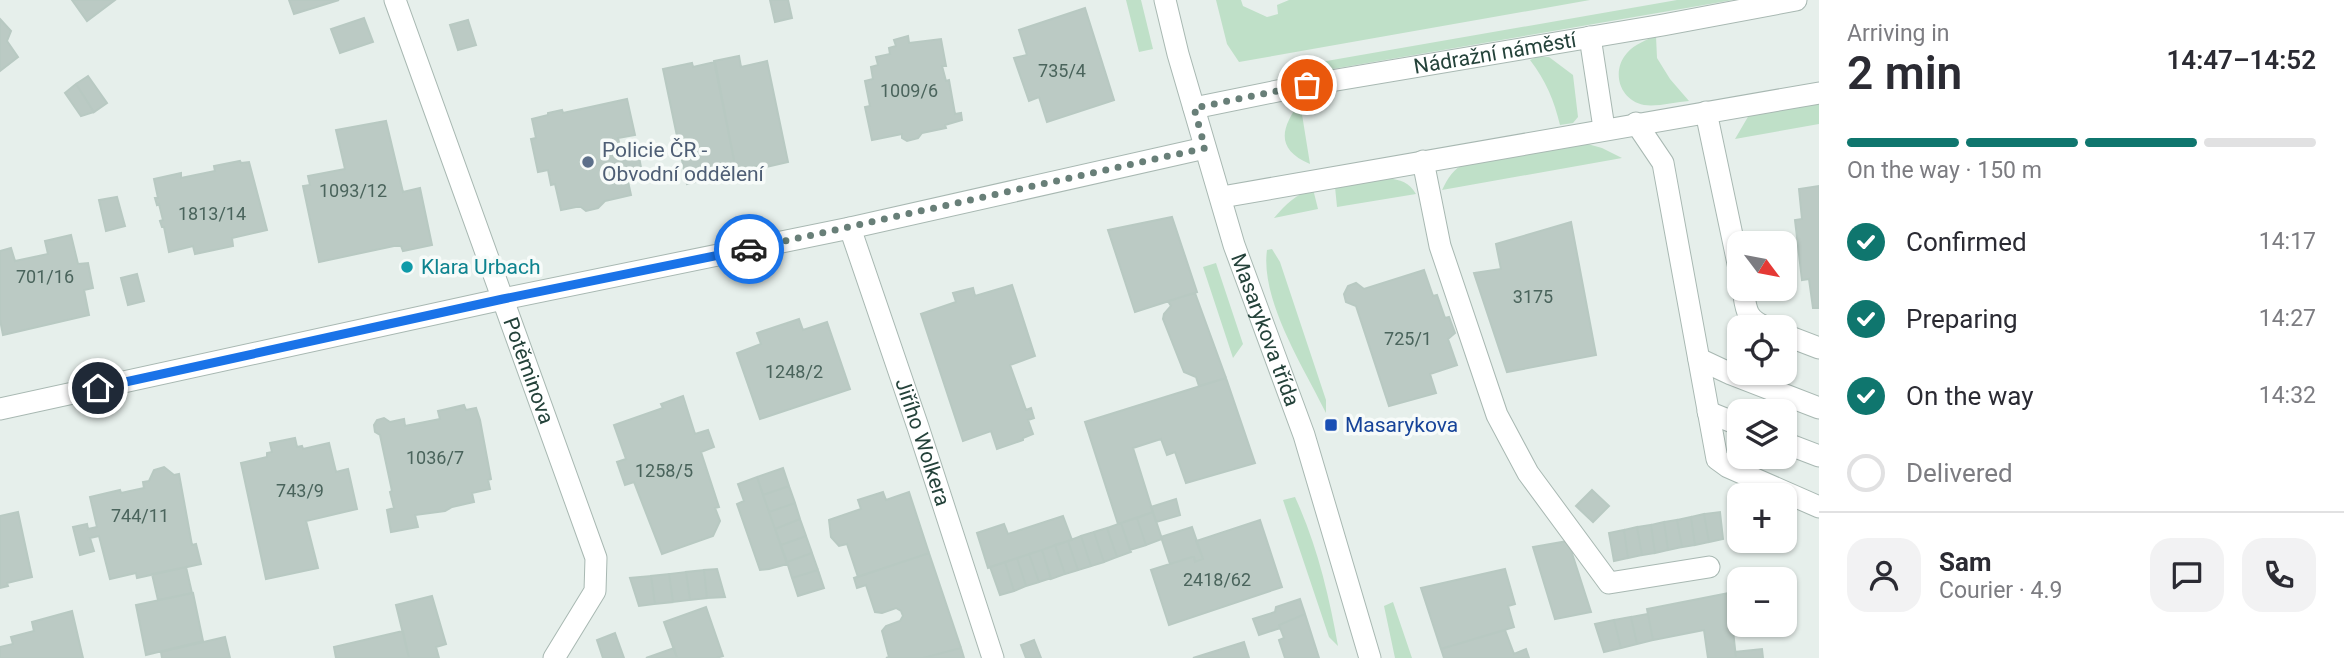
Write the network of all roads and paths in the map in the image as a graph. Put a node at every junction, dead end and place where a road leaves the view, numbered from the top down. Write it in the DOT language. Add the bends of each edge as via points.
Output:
graph roads {
  1 [pos="395,0"];
  2 [pos="1165,0"];
  3 [pos="1796,0"];
  4 [pos="1590,37"];
  5 [pos="1819,93"];
  6 [pos="1194,108"];
  7 [pos="1706,111"];
  8 [pos="1636,124"];
  9 [pos="1604,128"];
  10 [pos="1205,148"];
  11 [pos="1423,161"];
  12 [pos="1222,197"];
  13 [pos="850,228"];
  14 [pos="1731,231"];
  15 [pos="503,299"];
  16 [pos="1797,340"];
  17 [pos="1819,348"];
  18 [pos="1699,359"];
  19 [pos="1819,408"];
  20 [pos="0,409"];
  21 [pos="1708,412"];
  22 [pos="1727,420"];
  23 [pos="1797,448"];
  24 [pos="1819,456"];
  25 [pos="1819,507"];
  26 [pos="1709,567"];
  27 [pos="554,658"];
  28 [pos="993,658"];
  29 [pos="1370,658"];
  1 -- 15 [label="street, Potěminova"];
  2 -- 6 [label="street, Masarykova třída"];
  3 -- 4 [label="street, Nádražní náměstí"];
  4 -- 6 [label="street, Nádražní náměstí"];
  4 -- 9 [label="street"];
  5 -- 7 [label="street"];
  6 -- 10 [label="street, Masarykova třída"];
  7 -- 8 [label="street"];
  7 -- 14 [label="street"];
  8 -- 9 [label="street"];
  8 -- 18 [label="street" via="1663,163"];
  9 -- 11 [label="street"];
  10 -- 12 [label="street, Masarykova třída"];
  10 -- 13 [label="street"];
  11 -- 12 [label="street"];
  11 -- 26 [label="street" via="1440,246 1479,365 1497,415 1528,473 1609,583"];
  12 -- 29 [label="street, Masarykova třída" via="1234,244 1304,435"];
  13 -- 15 [label="street"];
  13 -- 28 [label="street, Jiřího Wolkera"];
  15 -- 20 [label="street"];
  15 -- 27 [label="street, Potěminova" via="596,558 595,591"];
  16 -- 17 [label="street"];
  18 -- 19 [label="street"];
  18 -- 21 [label="street"];
  21 -- 22 [label="street"];
  21 -- 25 [label="street" via="1717,459"];
  23 -- 24 [label="street"];
}
